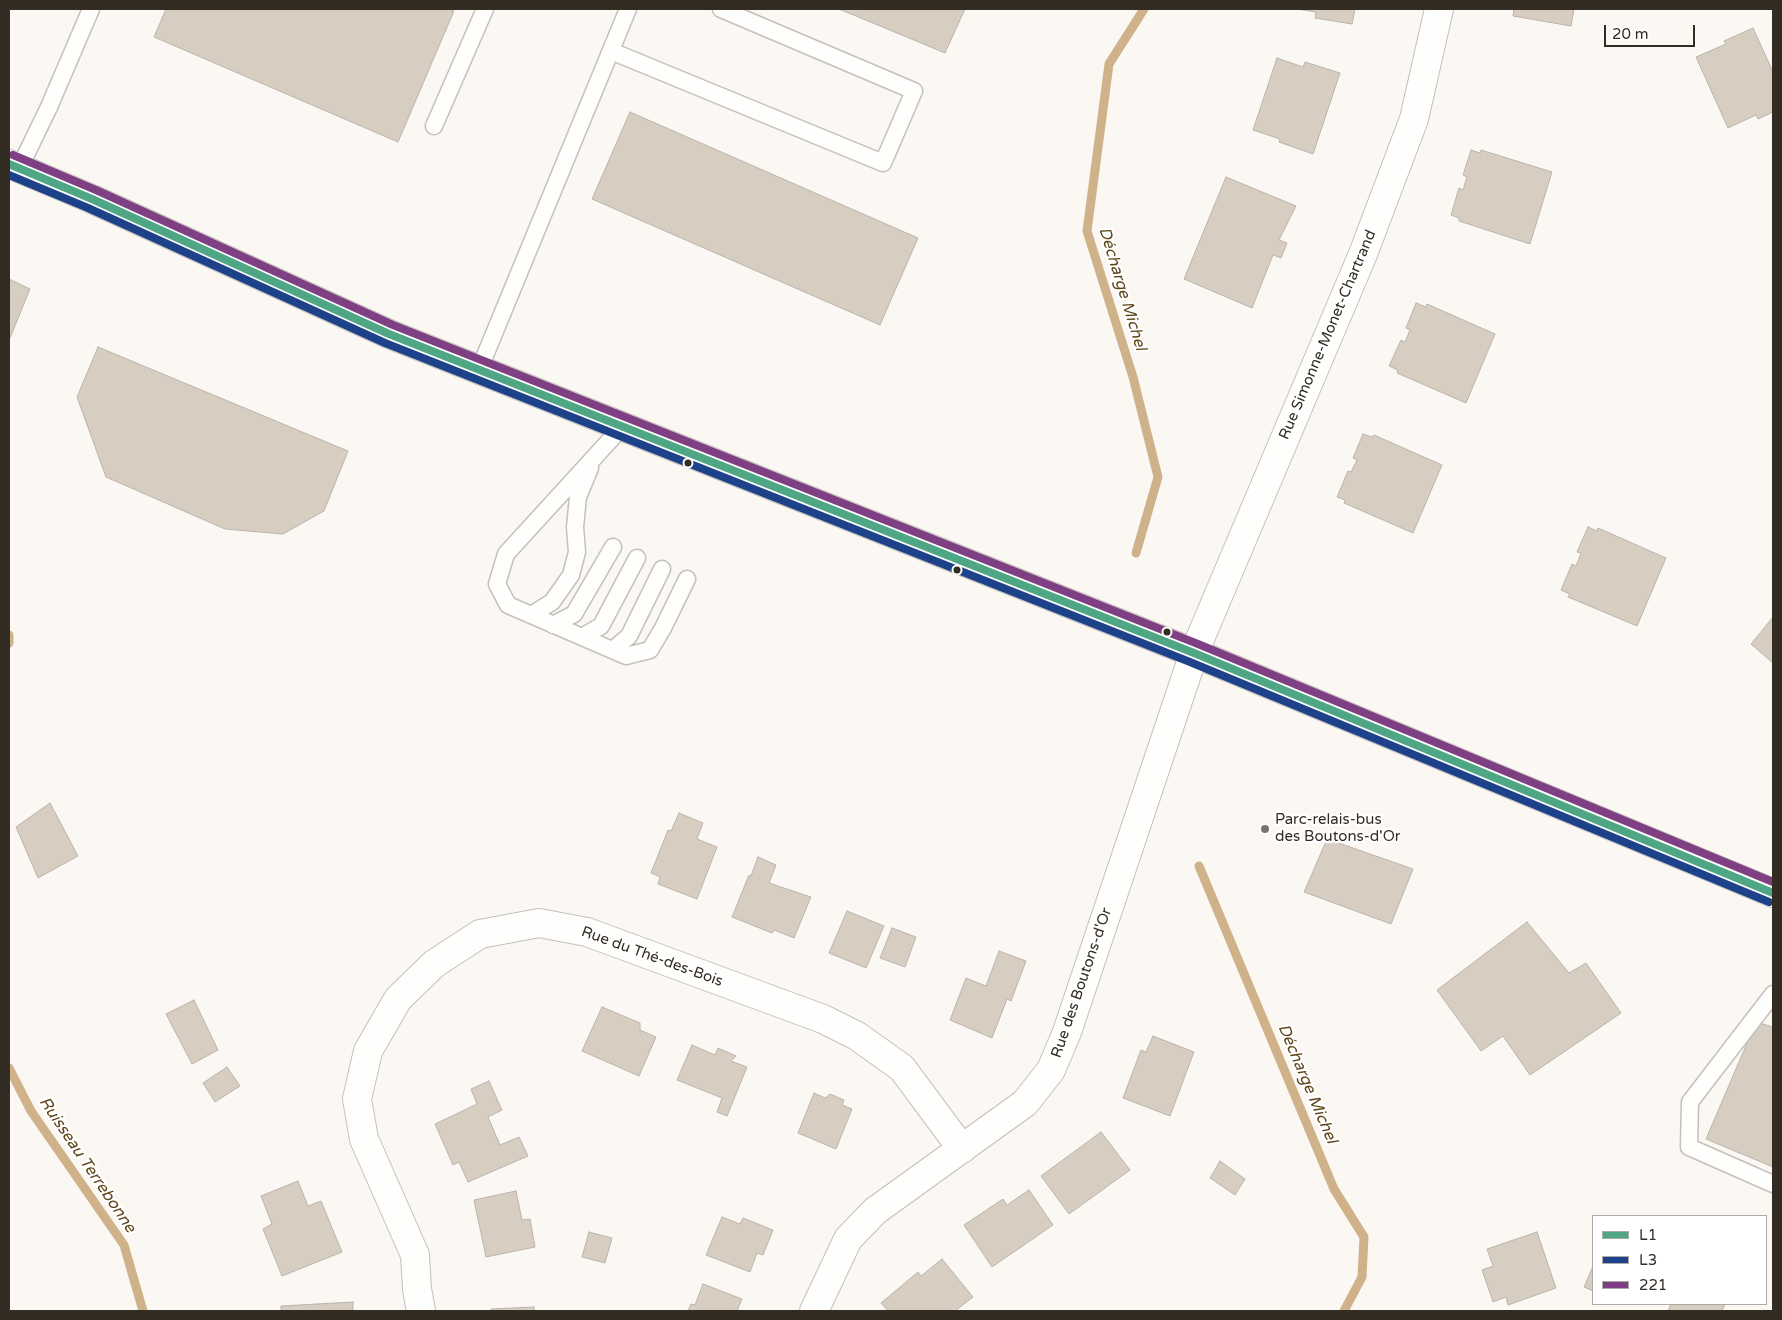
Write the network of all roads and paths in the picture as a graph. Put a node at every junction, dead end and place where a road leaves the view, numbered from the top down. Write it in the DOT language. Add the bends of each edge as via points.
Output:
graph roads {
  1 [pos="91,9"];
  2 [pos="485,9"];
  3 [pos="628,9"];
  4 [pos="721,9"];
  5 [pos="1439,9"];
  6 [pos="611,51"];
  7 [pos="434,126"];
  8 [pos="14,167"];
  9 [pos="478,370"];
  10 [pos="622,427"];
  11 [pos="595,457"];
  12 [pos="613,547"];
  13 [pos="637,558"];
  14 [pos="662,569"];
  15 [pos="688,579"];
  16 [pos="531,615"];
  17 [pos="553,625"];
  18 [pos="582,637"];
  19 [pos="613,650"];
  20 [pos="1194,653"];
  21 [pos="1773,893"];
  22 [pos="1773,994"];
  23 [pos="962,1149"];
  24 [pos="1773,1184"];
  25 [pos="421,1311"];
  26 [pos="814,1311"];
  1 -- 8 [label="lane" via="49,107"];
  2 -- 7 [label="lane"];
  3 -- 6 [label="lane"];
  4 -- 6 [label="lane" via="914,91 883,163"];
  5 -- 20 [label="street, Rue Simonne-Monet-Chartrand" via="1414,119 1363,254"];
  6 -- 9 [label="lane"];
  8 -- 9 [label="street" via="389,334"];
  9 -- 10 [label="street"];
  10 -- 11 [label="lane"];
  10 -- 20 [label="street"];
  11 -- 16 [label="lane" via="578,497 577,552 571,574 552,602"];
  11 -- 16 [label="lane" via="506,554 497,584 508,605"];
  12 -- 17 [label="lane" via="574,614"];
  13 -- 18 [label="lane" via="601,626"];
  14 -- 19 [label="lane" via="629,636"];
  15 -- 19 [label="lane" via="650,650 626,656"];
  16 -- 17 [label="lane"];
  17 -- 18 [label="lane"];
  18 -- 19 [label="lane"];
  20 -- 21 [label="street"];
  20 -- 23 [label="street, Rue des Boutons-d'Or" via="1067,1032 1051,1070 1025,1104"];
  22 -- 24 [label="lane" via="1690,1102 1689,1147"];
  23 -- 25 [label="street, Rue du Thé-des-Bois" via="902,1068 857,1036 822,1019 588,932 539,922 480,934 434,964 398,999 368,1051 357,1099 364,1139 415,1255"];
  23 -- 26 [label="street, Rue des Boutons-d'Or" via="875,1211 848,1239"];
}
